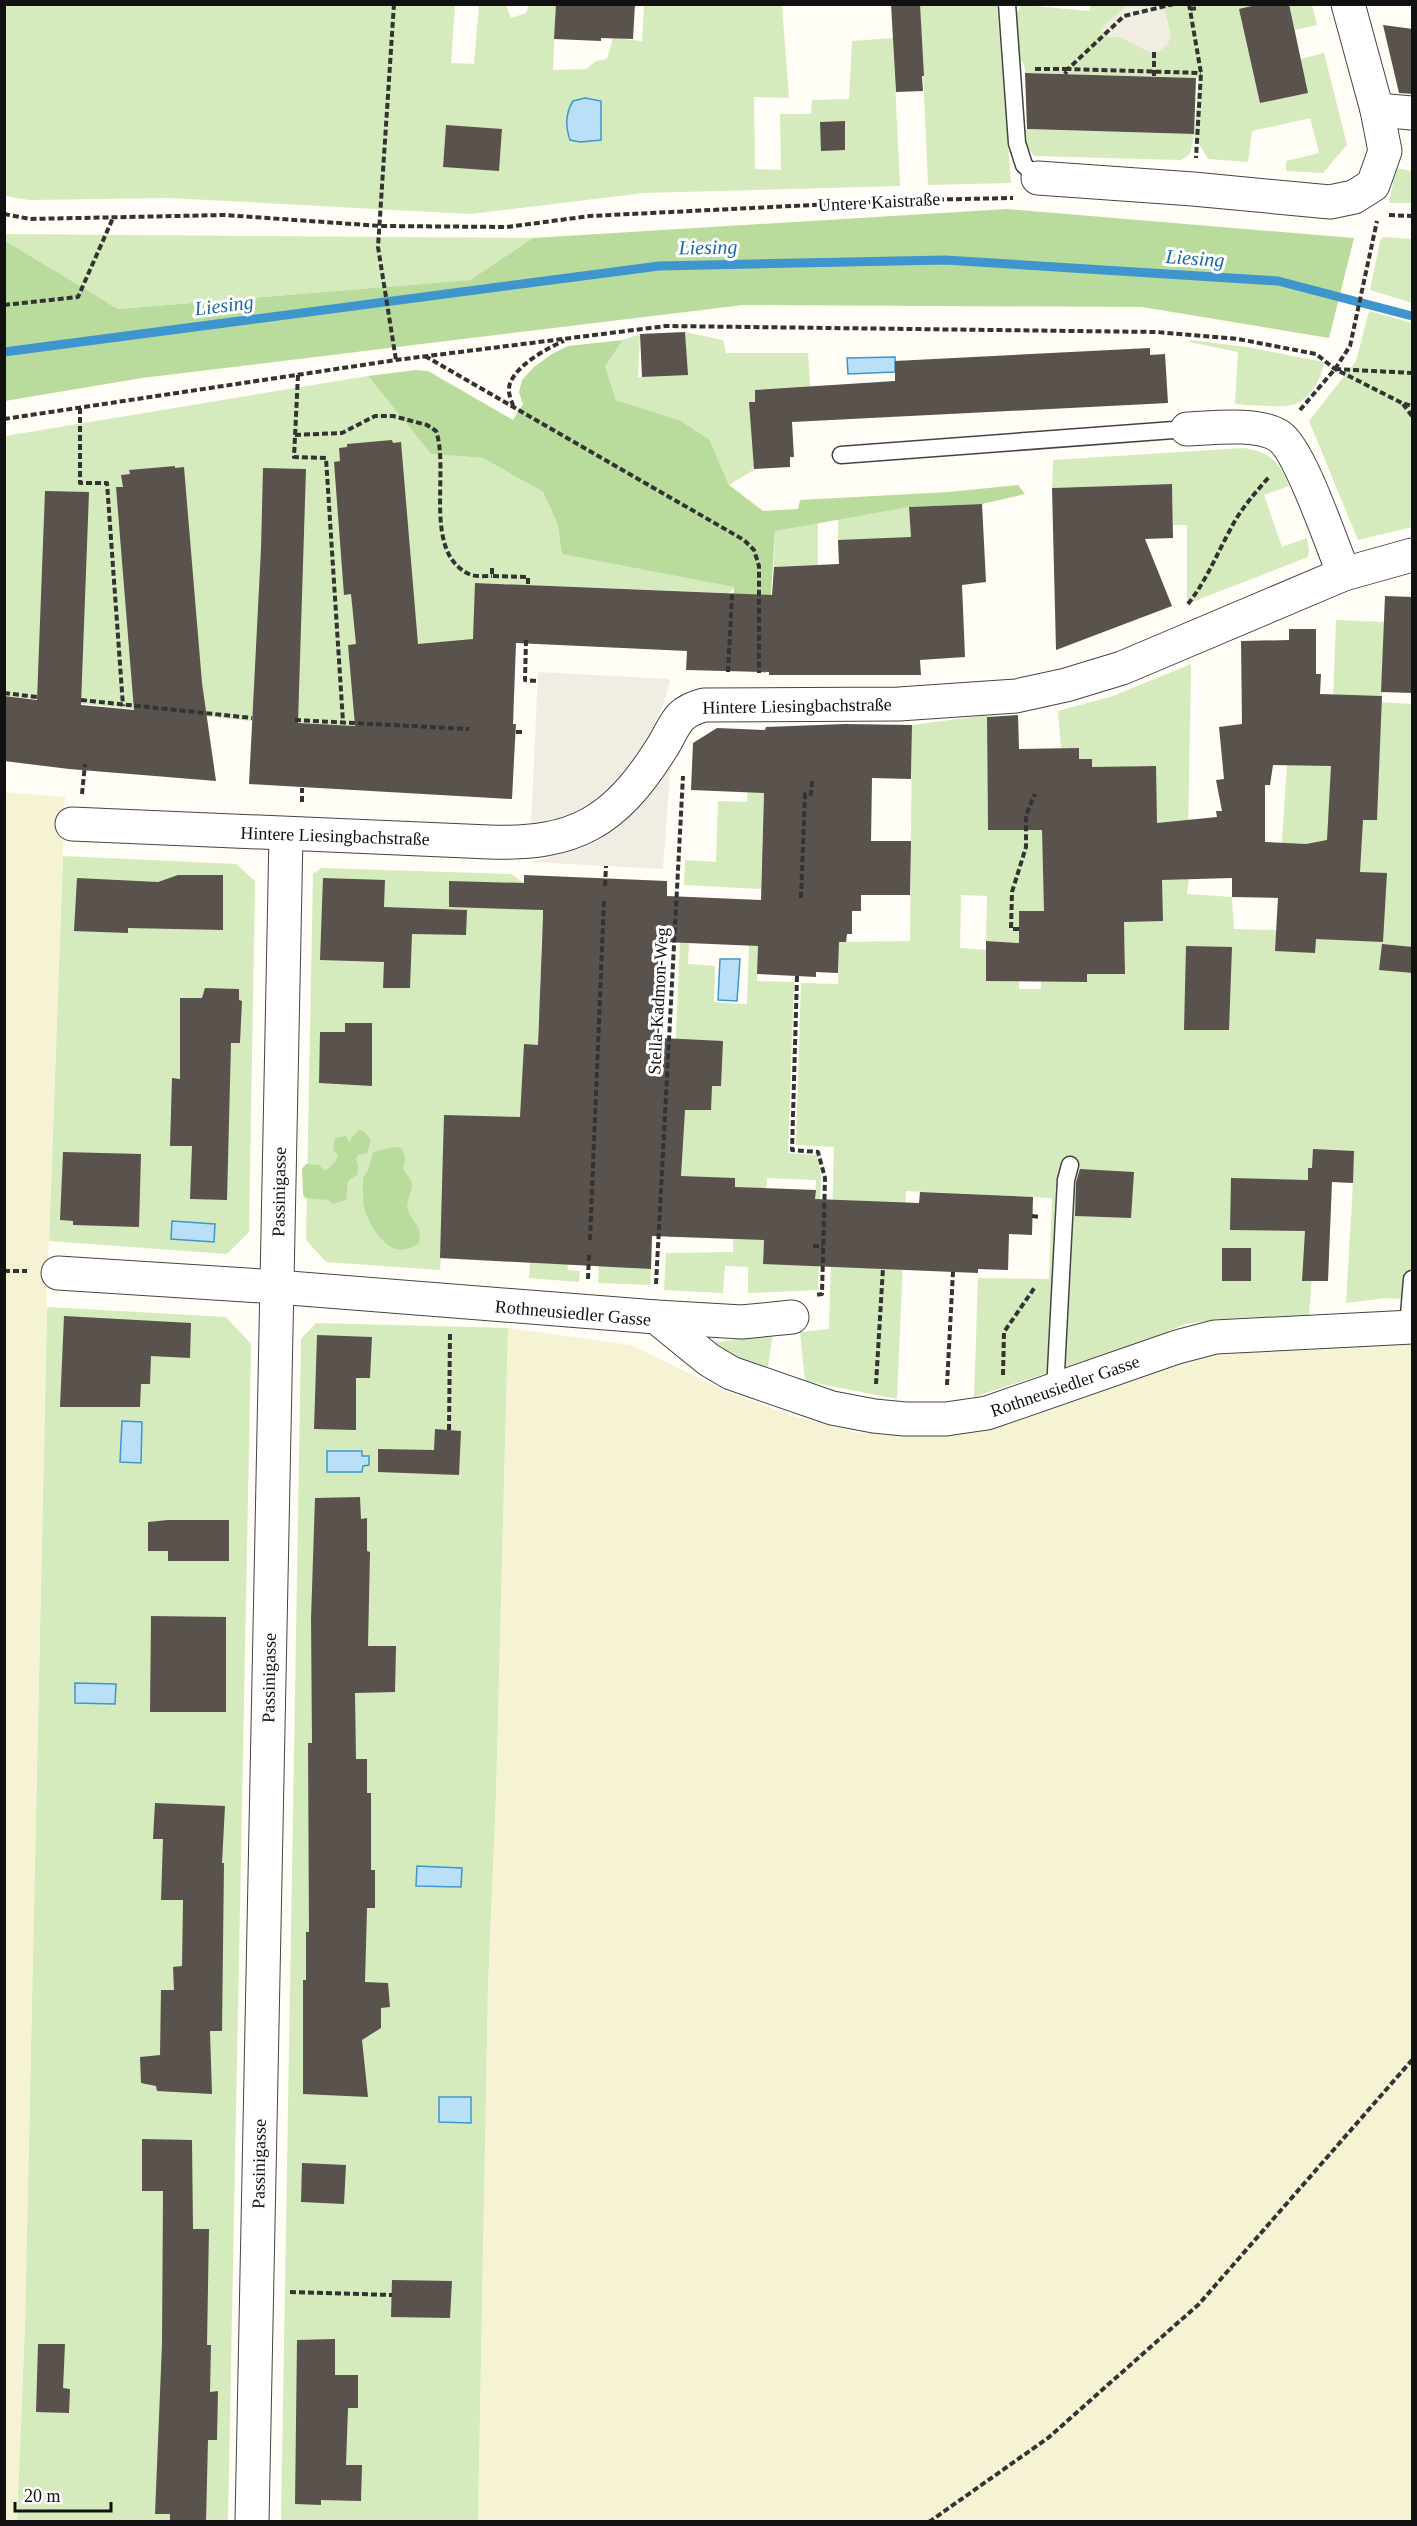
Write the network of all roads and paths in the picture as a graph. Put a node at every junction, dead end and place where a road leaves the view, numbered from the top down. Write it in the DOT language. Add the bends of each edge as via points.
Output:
graph roads {
  1 [pos="394,4"];
  2 [pos="1007,4"];
  3 [pos="1174,4"];
  4 [pos="1348,4"];
  5 [pos="1190,7"];
  6 [pos="1199,8"];
  7 [pos="1154,52"];
  8 [pos="1013,68"];
  9 [pos="1068,69"];
  10 [pos="1201,73"];
  11 [pos="1065,74"];
  12 [pos="1154,75"];
  13 [pos="1377,110"];
  14 [pos="1413,113"];
  15 [pos="1029,188"];
  16 [pos="1193,189"];
  17 [pos="4,214"];
  18 [pos="1413,216"];
  19 [pos="113,218"];
  20 [pos="381,226"];
  21 [pos="4,305"];
  22 [pos="570,338"];
  23 [pos="425,356"];
  24 [pos="396,360"];
  25 [pos="1335,369"];
  26 [pos="1413,373"];
  27 [pos="298,375"];
  28 [pos="1402,403"];
  29 [pos="1413,406"];
  30 [pos="514,407"];
  31 [pos="80,408"];
  32 [pos="1413,416"];
  33 [pos="4,419"];
  34 [pos="1187,429"];
  35 [pos="295,435"];
  36 [pos="1278,436"];
  37 [pos="841,455"];
  38 [pos="1272,474"];
  39 [pos="1413,555"];
  40 [pos="492,568"];
  41 [pos="1344,574"];
  42 [pos="492,576"];
  43 [pos="528,585"];
  44 [pos="729,596"];
  45 [pos="1187,604"];
  46 [pos="526,640"];
  47 [pos="728,676"];
  48 [pos="537,681"];
  49 [pos="4,693"];
  50 [pos="37,697"];
  51 [pos="81,700"];
  52 [pos="758,704"];
  53 [pos="123,706"];
  54 [pos="252,718"];
  55 [pos="295,720"];
  56 [pos="343,722"];
  57 [pos="469,729"];
  58 [pos="516,732"];
  59 [pos="522,732"];
  60 [pos="85,764"];
  61 [pos="684,766"];
  62 [pos="812,781"];
  63 [pos="302,788"];
  64 [pos="1035,794"];
  65 [pos="302,803"];
  66 [pos="77,809"];
  67 [pos="286,835"];
  68 [pos="606,866"];
  69 [pos="605,886"];
  70 [pos="801,898"];
  71 [pos="604,899"];
  72 [pos="1019,929"];
  73 [pos="798,976"];
  74 [pos="1070,1165"];
  75 [pos="1032,1216"];
  76 [pos="1041,1228"];
  77 [pos="590,1240"];
  78 [pos="813,1246"];
  79 [pos="823,1246"];
  80 [pos="589,1254"];
  81 [pos="883,1268"];
  82 [pos="953,1272"];
  83 [pos="58,1273"];
  84 [pos="1413,1279"];
  85 [pos="1037,1284"];
  86 [pos="588,1286"];
  87 [pos="276,1287"];
  88 [pos="450,1302"];
  89 [pos="656,1306"];
  90 [pos="792,1317"];
  91 [pos="1410,1327"];
  92 [pos="1055,1391"];
  93 [pos="1003,1408"];
  94 [pos="874,1416"];
  95 [pos="946,1419"];
  96 [pos="449,1430"];
  97 [pos="1413,2060"];
  98 [pos="256,2291"];
  99 [pos="392,2295"];
  100 [pos="252,2522"];
  101 [pos="929,2522"];
  1 -- 20 [label="path"];
  2 -- 8 [label="lane"];
  3 -- 9 [label="path" via="1124,16"];
  4 -- 13 [label="street"];
  5 -- 6 [label="path"];
  5 -- 10 [label="path"];
  7 -- 12 [label="path"];
  8 -- 9 [label="path"];
  8 -- 15 [label="lane" via="1017,142"];
  9 -- 11 [label="path"];
  9 -- 12 [label="path"];
  10 -- 12 [label="path"];
  10 -- 16 [label="path"];
  13 -- 14 [label="street"];
  13 -- 16 [label="street" via="1385,151 1373,184 1354,197 1330,202"];
  15 -- 16 [label="street"];
  15 -- 20 [label="path, Untere Kaistraße" via="914,200 590,216 507,227"];
  17 -- 19 [label="path, Untere Kaistraße" via="30,219"];
  18 -- 25 [label="path" via="1378,214 1350,346"];
  19 -- 20 [label="path, Untere Kaistraße" via="224,215"];
  19 -- 21 [label="path" via="78,297"];
  20 -- 24 [label="path" via="378,247"];
  22 -- 23 [label="path"];
  22 -- 25 [label="path" via="666,326 1157,332 1238,339 1316,354"];
  22 -- 30 [label="path" via="550,347 516,373 508,391"];
  23 -- 24 [label="path"];
  23 -- 30 [label="path"];
  24 -- 27 [label="path"];
  25 -- 26 [label="path"];
  25 -- 28 [label="path"];
  25 -- 36 [label="path"];
  27 -- 31 [label="path"];
  27 -- 35 [label="path"];
  28 -- 29 [label="path"];
  28 -- 32 [label="path"];
  30 -- 52 [label="path" via="744,540 754,550 759,566"];
  31 -- 33 [label="path"];
  31 -- 53 [label="path" via="80,483 107,483"];
  34 -- 36 [label="street" via="1233,427"];
  34 -- 37 [label="lane"];
  35 -- 42 [label="path" via="342,433 375,416 393,416 436,431 440,448 441,531 446,547 458,567 470,574"];
  35 -- 56 [label="path" via="294,457 326,458"];
  36 -- 41 [label="street" via="1291,449 1302,471"];
  38 -- 45 [label="path" via="1249,499 1203,585"];
  39 -- 41 [label="street, Hintere Liesingbachstraße"];
  40 -- 42 [label="path"];
  41 -- 52 [label="street, Hintere Liesingbachstraße" via="1122,668 1016,696 899,704"];
  42 -- 43 [label="path" via="528,578"];
  44 -- 47 [label="path"];
  46 -- 48 [label="path" via="525,681"];
  49 -- 50 [label="path"];
  51 -- 53 [label="path"];
  52 -- 67 [label="street, Hintere Liesingbachstraße" via="704,705 686,710 646,771 616,806 586,827 561,837 518,843"];
  53 -- 54 [label="path"];
  55 -- 56 [label="path"];
  56 -- 57 [label="path"];
  58 -- 59 [label="path"];
  60 -- 66 [label="path"];
  61 -- 89 [label="path, Stella-Kadmon-Weg"];
  62 -- 70 [label="path" via="811,794 805,794"];
  63 -- 65 [label="path"];
  64 -- 72 [label="path" via="1026,815 1026,847 1012,892 1011,929"];
  66 -- 67 [label="street, Hintere Liesingbachstraße"];
  67 -- 87 [label="street, Passinigasse"];
  68 -- 69 [label="path"];
  71 -- 77 [label="path"];
  73 -- 79 [label="path" via="792,1150 818,1152 825,1178"];
  74 -- 92 [label="lane"];
  75 -- 76 [label="path" via="1041,1216"];
  78 -- 79 [label="path"];
  79 -- 90 [label="path" via="822,1294 792,1296"];
  80 -- 86 [label="path"];
  81 -- 94 [label="path"];
  82 -- 95 [label="path"];
  83 -- 87 [label="street, Rothneusiedler Gasse"];
  84 -- 91 [label="lane"];
  85 -- 93 [label="path" via="1004,1332"];
  87 -- 88 [label="street, Rothneusiedler Gasse"];
  87 -- 98 [label="street, Passinigasse"];
  88 -- 89 [label="street, Rothneusiedler Gasse"];
  88 -- 96 [label="path"];
  89 -- 90 [label="street" via="742,1322"];
  89 -- 94 [label="street, Rothneusiedler Gasse" via="709,1360 731,1372 812,1402"];
  91 -- 92 [label="street, Rothneusiedler Gasse" via="1215,1338 1177,1347"];
  92 -- 93 [label="street, Rothneusiedler Gasse"];
  93 -- 95 [label="street, Rothneusiedler Gasse"];
  94 -- 95 [label="street, Rothneusiedler Gasse"];
  97 -- 101 [label="path" via="1199,2304 1048,2438"];
  98 -- 99 [label="path"];
  98 -- 100 [label="street, Passinigasse"];
}
